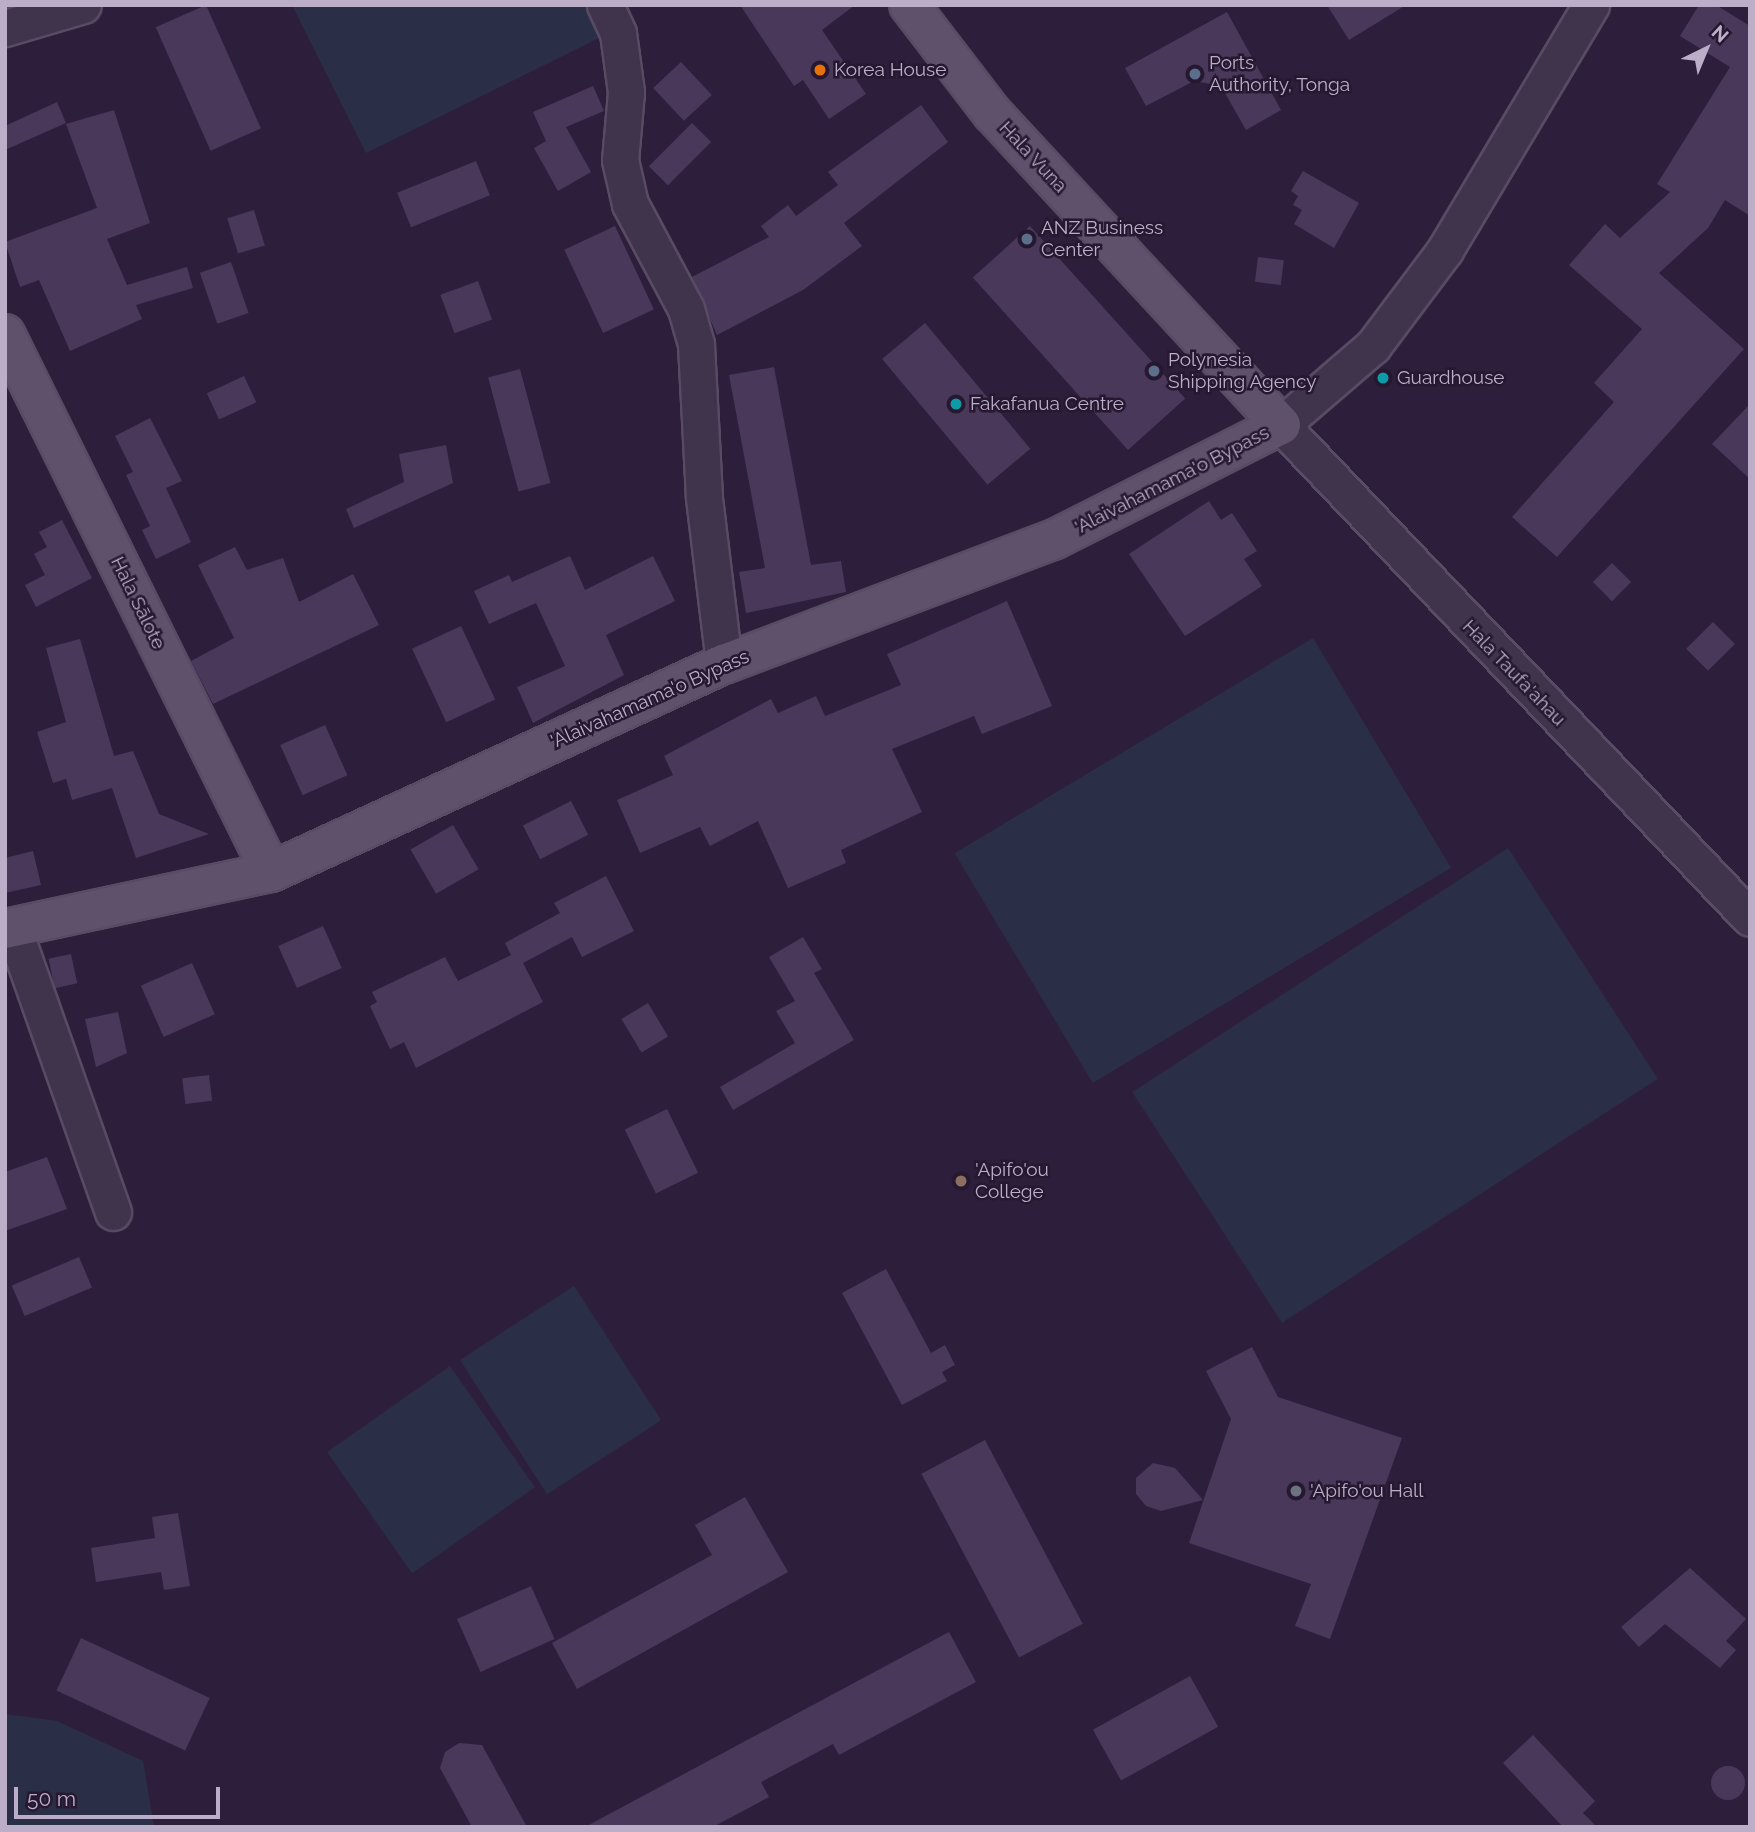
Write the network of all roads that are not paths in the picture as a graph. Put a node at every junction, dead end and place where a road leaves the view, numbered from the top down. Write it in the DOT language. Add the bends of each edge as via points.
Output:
graph roads {
  1 [pos="83,5"];
  2 [pos="605,5"];
  3 [pos="909,5"];
  4 [pos="1591,5"];
  5 [pos="5,28"];
  6 [pos="5,334"];
  7 [pos="1281,425"];
  8 [pos="724,664"];
  9 [pos="271,872"];
  10 [pos="1750,918"];
  11 [pos="9,929"];
  12 [pos="113,1213"];
  1 -- 5 [label="street"];
  2 -- 8 [label="street" via="618,33 626,92 620,160 630,204 685,309 696,345 704,498"];
  3 -- 7 [label="main road, Hala Vuna" via="992,113"];
  4 -- 7 [label="street" via="1445,250 1373,346"];
  6 -- 9 [label="main road, Hala Sālote"];
  7 -- 8 [label="main road, 'Alaivahamama'o Bypass" via="1053,540"];
  7 -- 10 [label="street, Hala Taufa'ahau"];
  8 -- 9 [label="main road, 'Alaivahamama'o Bypass"];
  9 -- 11 [label="main road, 'Alaivahamama'o Bypass"];
  11 -- 12 [label="street"];
}
